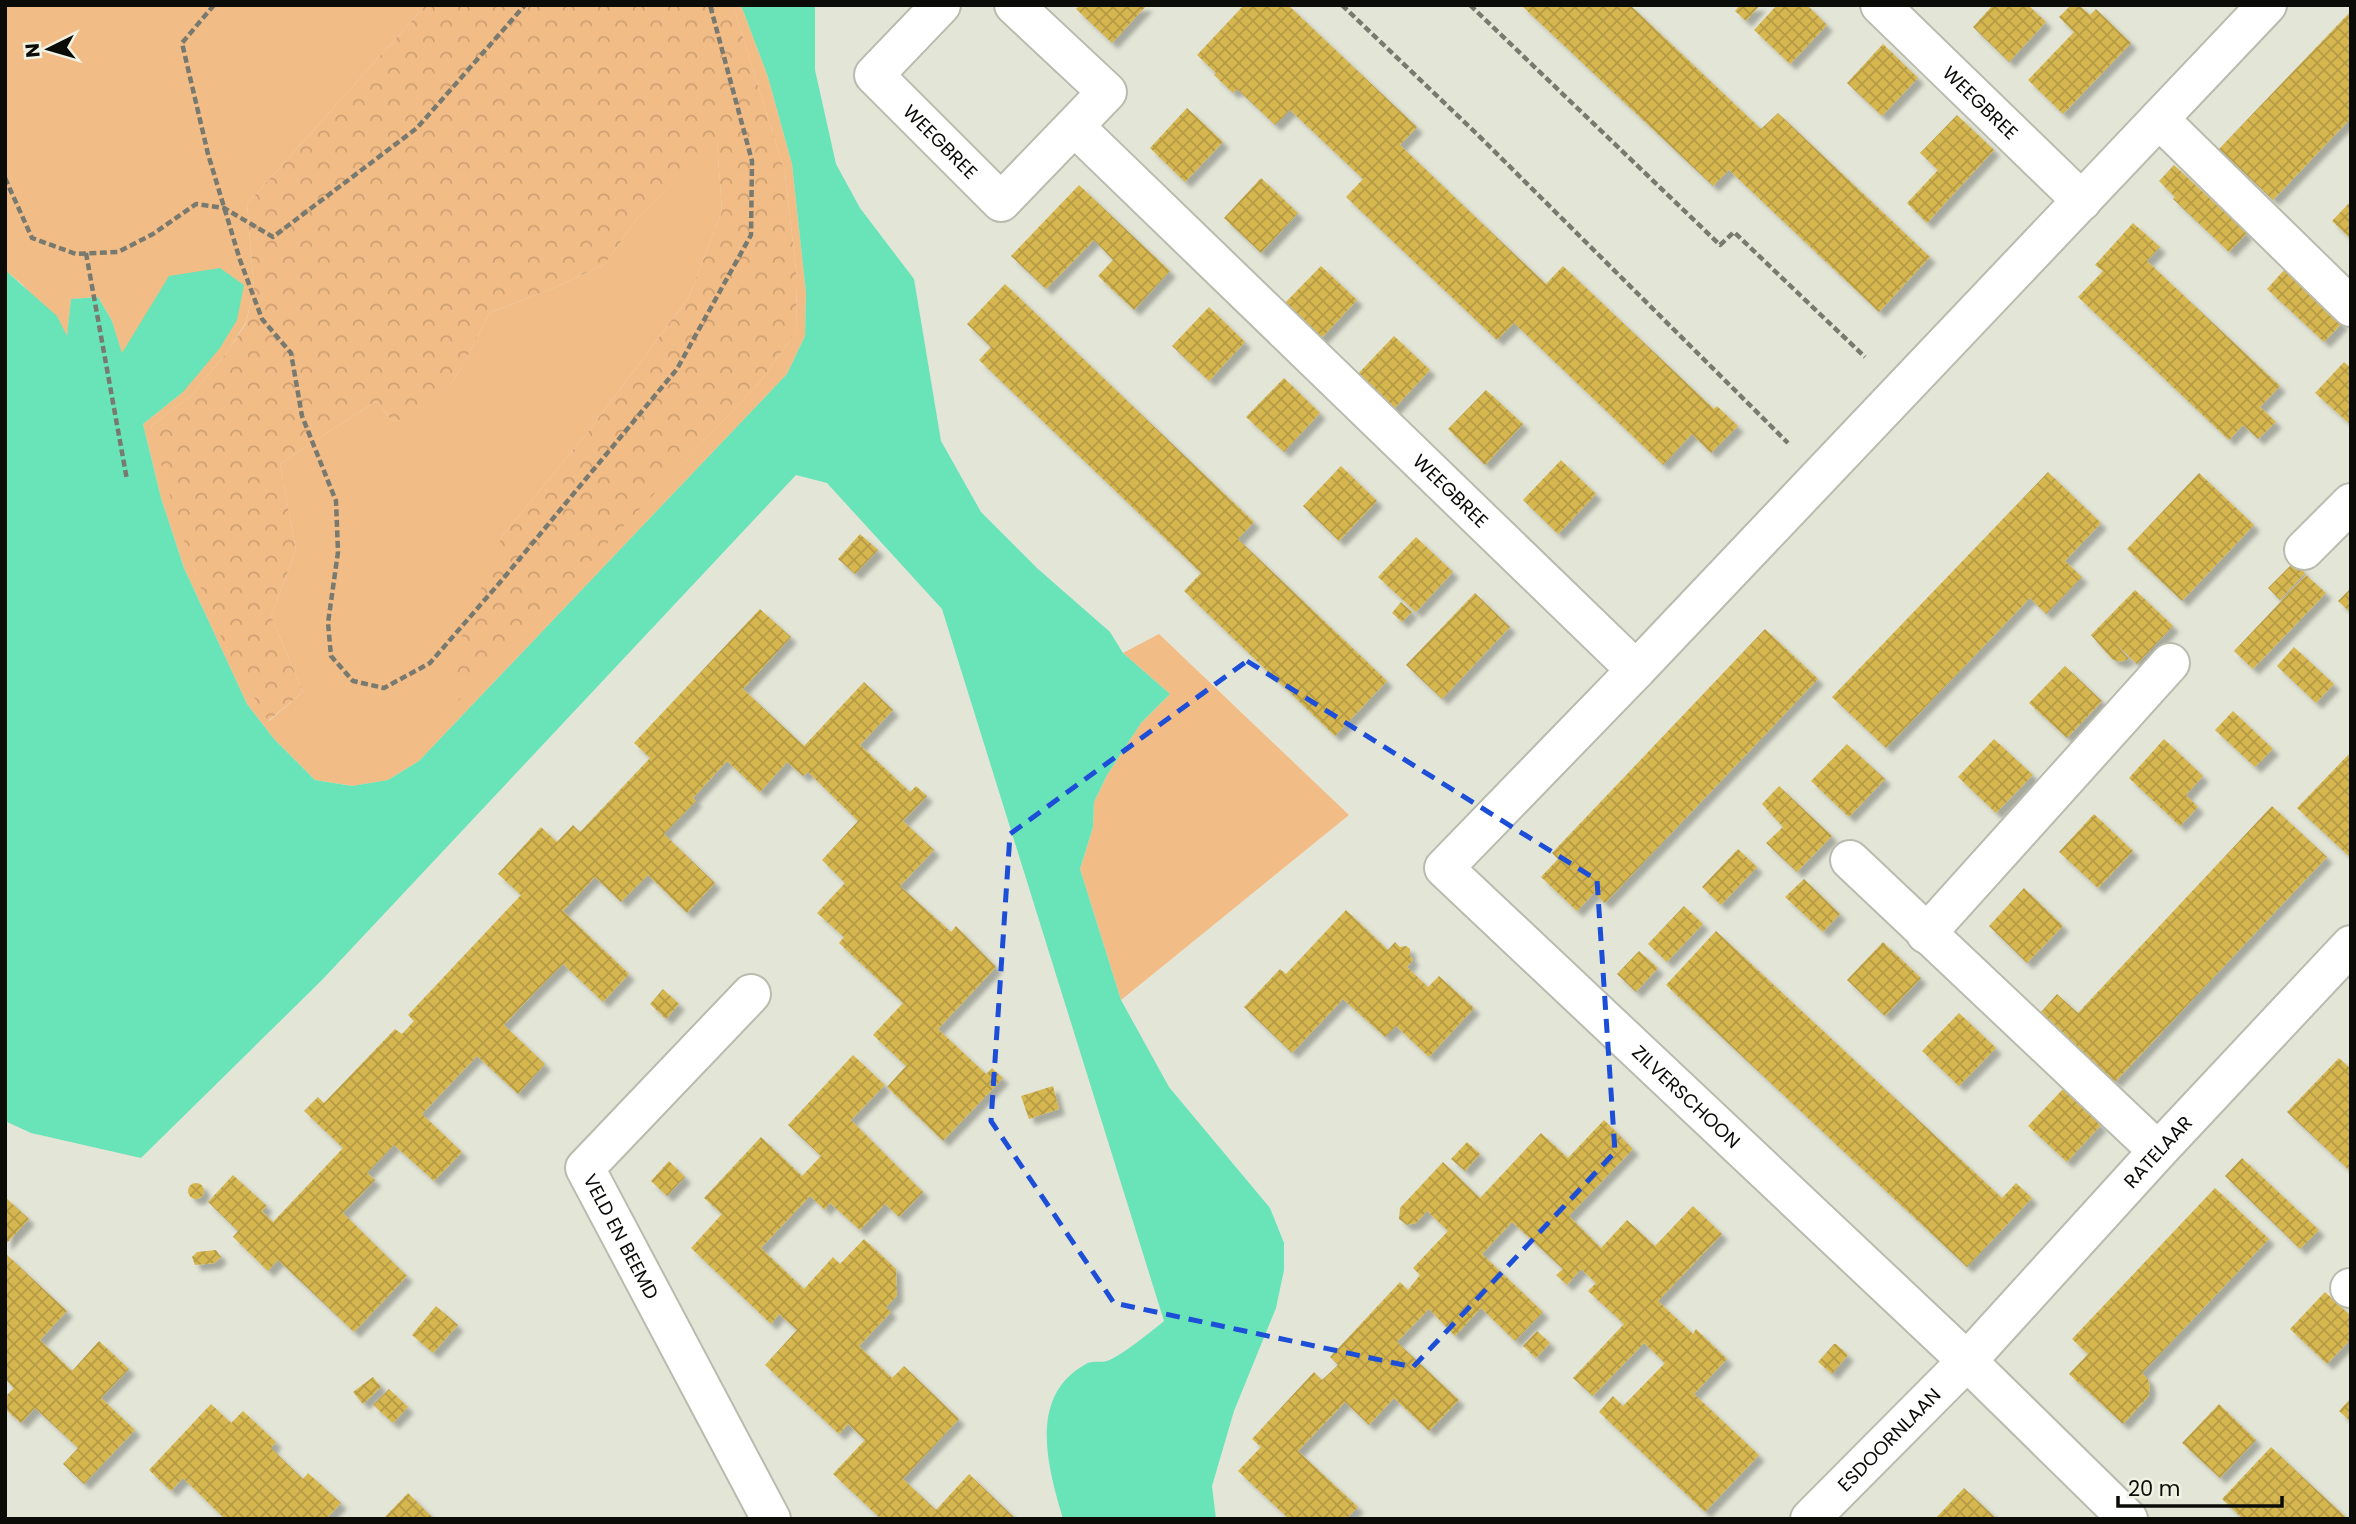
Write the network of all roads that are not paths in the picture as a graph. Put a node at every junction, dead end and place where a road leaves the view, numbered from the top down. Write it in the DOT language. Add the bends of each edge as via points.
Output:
graph roads {
  1 [pos="941,5"];
  2 [pos="1014,5"];
  3 [pos="1880,5"];
  4 [pos="2267,5"];
  5 [pos="2159,119"];
  6 [pos="1074,127"];
  7 [pos="2082,201"];
  8 [pos="2351,307"];
  9 [pos="2351,503"];
  10 [pos="2304,551"];
  11 [pos="2170,663"];
  12 [pos="1636,670"];
  13 [pos="1850,860"];
  14 [pos="1926,934"];
  15 [pos="2351,946"];
  16 [pos="751,994"];
  17 [pos="2158,1151"];
  18 [pos="1967,1362"];
  19 [pos="771,1519"];
  20 [pos="1810,1519"];
  21 [pos="2128,1519"];
  1 -- 6 [label="street, WEEGBREE" via="874,75 1001,202"];
  2 -- 6 [label="street, WEEGBREE" via="1107,92"];
  3 -- 7 [label="street, WEEGBREE"];
  4 -- 5 [label="street"];
  5 -- 7 [label="street"];
  5 -- 8 [label="street"];
  6 -- 12 [label="street, WEEGBREE"];
  7 -- 12 [label="street"];
  9 -- 10 [label="street"];
  11 -- 14 [label="street"];
  12 -- 18 [label="street, ZILVERSCHOON" via="1444,868"];
  13 -- 14 [label="street"];
  14 -- 17 [label="street"];
  15 -- 17 [label="street, RATELAAR"];
  16 -- 19 [label="street, VELD EN BEEMD" via="585,1168"];
  17 -- 18 [label="street, RATELAAR"];
  18 -- 20 [label="street, ESDOORNLAAN"];
  18 -- 21 [label="street, ZILVERSCHOON"];
}
